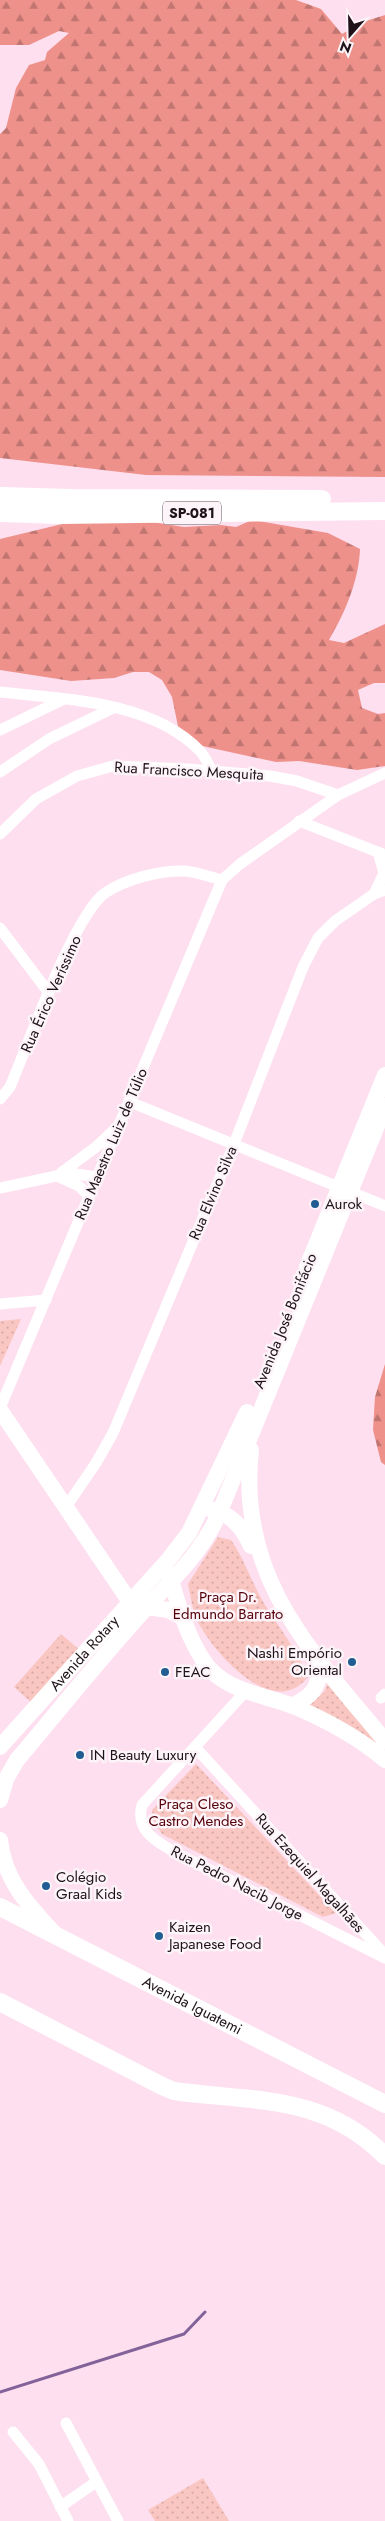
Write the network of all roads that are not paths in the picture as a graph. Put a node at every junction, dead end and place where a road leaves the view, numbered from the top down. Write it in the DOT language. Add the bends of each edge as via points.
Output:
graph roads {
  1 [pos="0,496"];
  2 [pos="385,499"];
  3 [pos="385,511"];
  4 [pos="0,513"];
  5 [pos="0,692"];
  6 [pos="64,699"];
  7 [pos="113,708"];
  8 [pos="0,730"];
  9 [pos="212,771"];
  10 [pos="0,772"];
  11 [pos="385,773"];
  12 [pos="338,795"];
  13 [pos="299,821"];
  14 [pos="0,834"];
  15 [pos="381,854"];
  16 [pos="222,880"];
  17 [pos="380,892"];
  18 [pos="0,928"];
  19 [pos="4,936"];
  20 [pos="49,993"];
  21 [pos="385,1075"];
  22 [pos="0,1099"];
  23 [pos="130,1102"];
  24 [pos="385,1106"];
  25 [pos="119,1125"];
  26 [pos="234,1144"];
  27 [pos="57,1176"];
  28 [pos="96,1177"];
  29 [pos="0,1188"];
  30 [pos="344,1190"];
  31 [pos="88,1196"];
  32 [pos="385,1206"];
  33 [pos="46,1300"];
  34 [pos="0,1304"];
  35 [pos="0,1409"];
  36 [pos="254,1424"];
  37 [pos="66,1507"];
  38 [pos="201,1509"];
  39 [pos="220,1511"];
  40 [pos="169,1559"];
  41 [pos="264,1570"];
  42 [pos="172,1582"];
  43 [pos="130,1602"];
  44 [pos="147,1607"];
  45 [pos="182,1617"];
  46 [pos="322,1665"];
  47 [pos="245,1692"];
  48 [pos="292,1706"];
  49 [pos="385,1741"];
  50 [pos="0,1747"];
  51 [pos="195,1748"];
  52 [pos="385,1760"];
  53 [pos="2,1790"];
  54 [pos="0,1840"];
  55 [pos="0,1906"];
  56 [pos="54,1934"];
  57 [pos="385,1956"];
  58 [pos="0,2002"];
  59 [pos="385,2104"];
  60 [pos="385,2156"];
  61 [pos="66,2423"];
  62 [pos="13,2432"];
  63 [pos="96,2482"];
  64 [pos="60,2507"];
  65 [pos="68,2521"];
  66 [pos="118,2521"];
  1 -- 2 [label="main road, SP-081"];
  3 -- 4 [label="main road, SP-081"];
  5 -- 6 [label="street"];
  6 -- 7 [label="street"];
  6 -- 8 [label="street"];
  7 -- 9 [label="street" via="171,728 202,752"];
  7 -- 10 [label="street" via="49,739"];
  9 -- 12 [label="street, Rua Francisco Mesquita" via="270,776"];
  9 -- 14 [label="street, Rua Francisco Mesquita" via="113,766 95,769 36,798"];
  11 -- 12 [label="street"];
  12 -- 13 [label="street"];
  13 -- 15 [label="street"];
  13 -- 16 [label="street"];
  15 -- 17 [label="street" via="384,873"];
  16 -- 20 [label="street, Rua Érico Veríssimo" via="185,872 160,873 128,882 104,894 68,949"];
  16 -- 23 [label="street, Rua Maestro Luiz de Túlio"];
  17 -- 26 [label="street, Rua Elvino Silva" via="335,921 318,938 303,967"];
  18 -- 19 [label="street"];
  19 -- 20 [label="street"];
  20 -- 22 [label="street, Rua Érico Veríssimo" via="10,1087"];
  21 -- 30 [label="main road, Avenida José Bonifácio"];
  23 -- 25 [label="street, Rua Maestro Luiz de Túlio"];
  23 -- 26 [label="street"];
  24 -- 30 [label="main road, Avenida José Bonifácio"];
  25 -- 27 [label="street"];
  25 -- 28 [label="street, Rua Maestro Luiz de Túlio"];
  26 -- 30 [label="street"];
  26 -- 37 [label="street, Rua Elvino Silva" via="112,1433"];
  27 -- 28 [label="street" via="76,1173"];
  27 -- 29 [label="street"];
  27 -- 31 [label="street" via="79,1186"];
  28 -- 31 [label="street, Rua Maestro Luiz de Túlio"];
  30 -- 32 [label="street"];
  30 -- 36 [label="main road, Avenida José Bonifácio"];
  30 -- 38 [label="main road, Avenida José Bonifácio" via="242,1426"];
  31 -- 33 [label="street, Rua Maestro Luiz de Túlio"];
  33 -- 34 [label="street"];
  33 -- 35 [label="street, Rua Maestro Luiz de Túlio"];
  35 -- 37 [label="main road"];
  36 -- 39 [label="main road, Avenida José Bonifácio"];
  36 -- 41 [label="main road, Avenida José Bonifácio" via="249,1470 251,1523"];
  37 -- 43 [label="main road"];
  38 -- 39 [label="main road"];
  38 -- 40 [label="main road, Avenida José Bonifácio" via="189,1533"];
  39 -- 41 [label="main road" via="244,1530"];
  39 -- 42 [label="main road, Avenida José Bonifácio" via="205,1541"];
  40 -- 42 [label="main road"];
  40 -- 43 [label="main road, Avenida Rotary"];
  41 -- 46 [label="main road, Avenida José Bonifácio" via="278,1599"];
  42 -- 44 [label="main road, Avenida José Bonifácio"];
  42 -- 45 [label="main road"];
  43 -- 50 [label="main road, Avenida Rotary"];
  44 -- 45 [label="main road" via="168,1610"];
  44 -- 53 [label="main road, Avenida Rotary" via="17,1760"];
  45 -- 47 [label="main road" via="203,1661 217,1675"];
  46 -- 48 [label="main road" via="310,1698"];
  46 -- 49 [label="main road, Avenida José Bonifácio"];
  47 -- 48 [label="main road"];
  47 -- 51 [label="street, Rua Pedro Nacib Jorge"];
  48 -- 52 [label="main road" via="344,1730"];
  51 -- 57 [label="street, Rua Ezequiel Magalhães"];
  51 -- 57 [label="street, Rua Pedro Nacib Jorge" via="142,1805 141,1826 154,1840"];
  54 -- 56 [label="main road" via="8,1874 24,1902"];
  55 -- 56 [label="main road, Avenida Iguatemi"];
  56 -- 59 [label="main road, Avenida Iguatemi"];
  58 -- 60 [label="main road" via="174,2091 303,2106 335,2120"];
  61 -- 63 [label="street"];
  62 -- 64 [label="street" via="39,2464"];
  63 -- 64 [label="street"];
  63 -- 66 [label="street"];
  64 -- 65 [label="street"];
}
